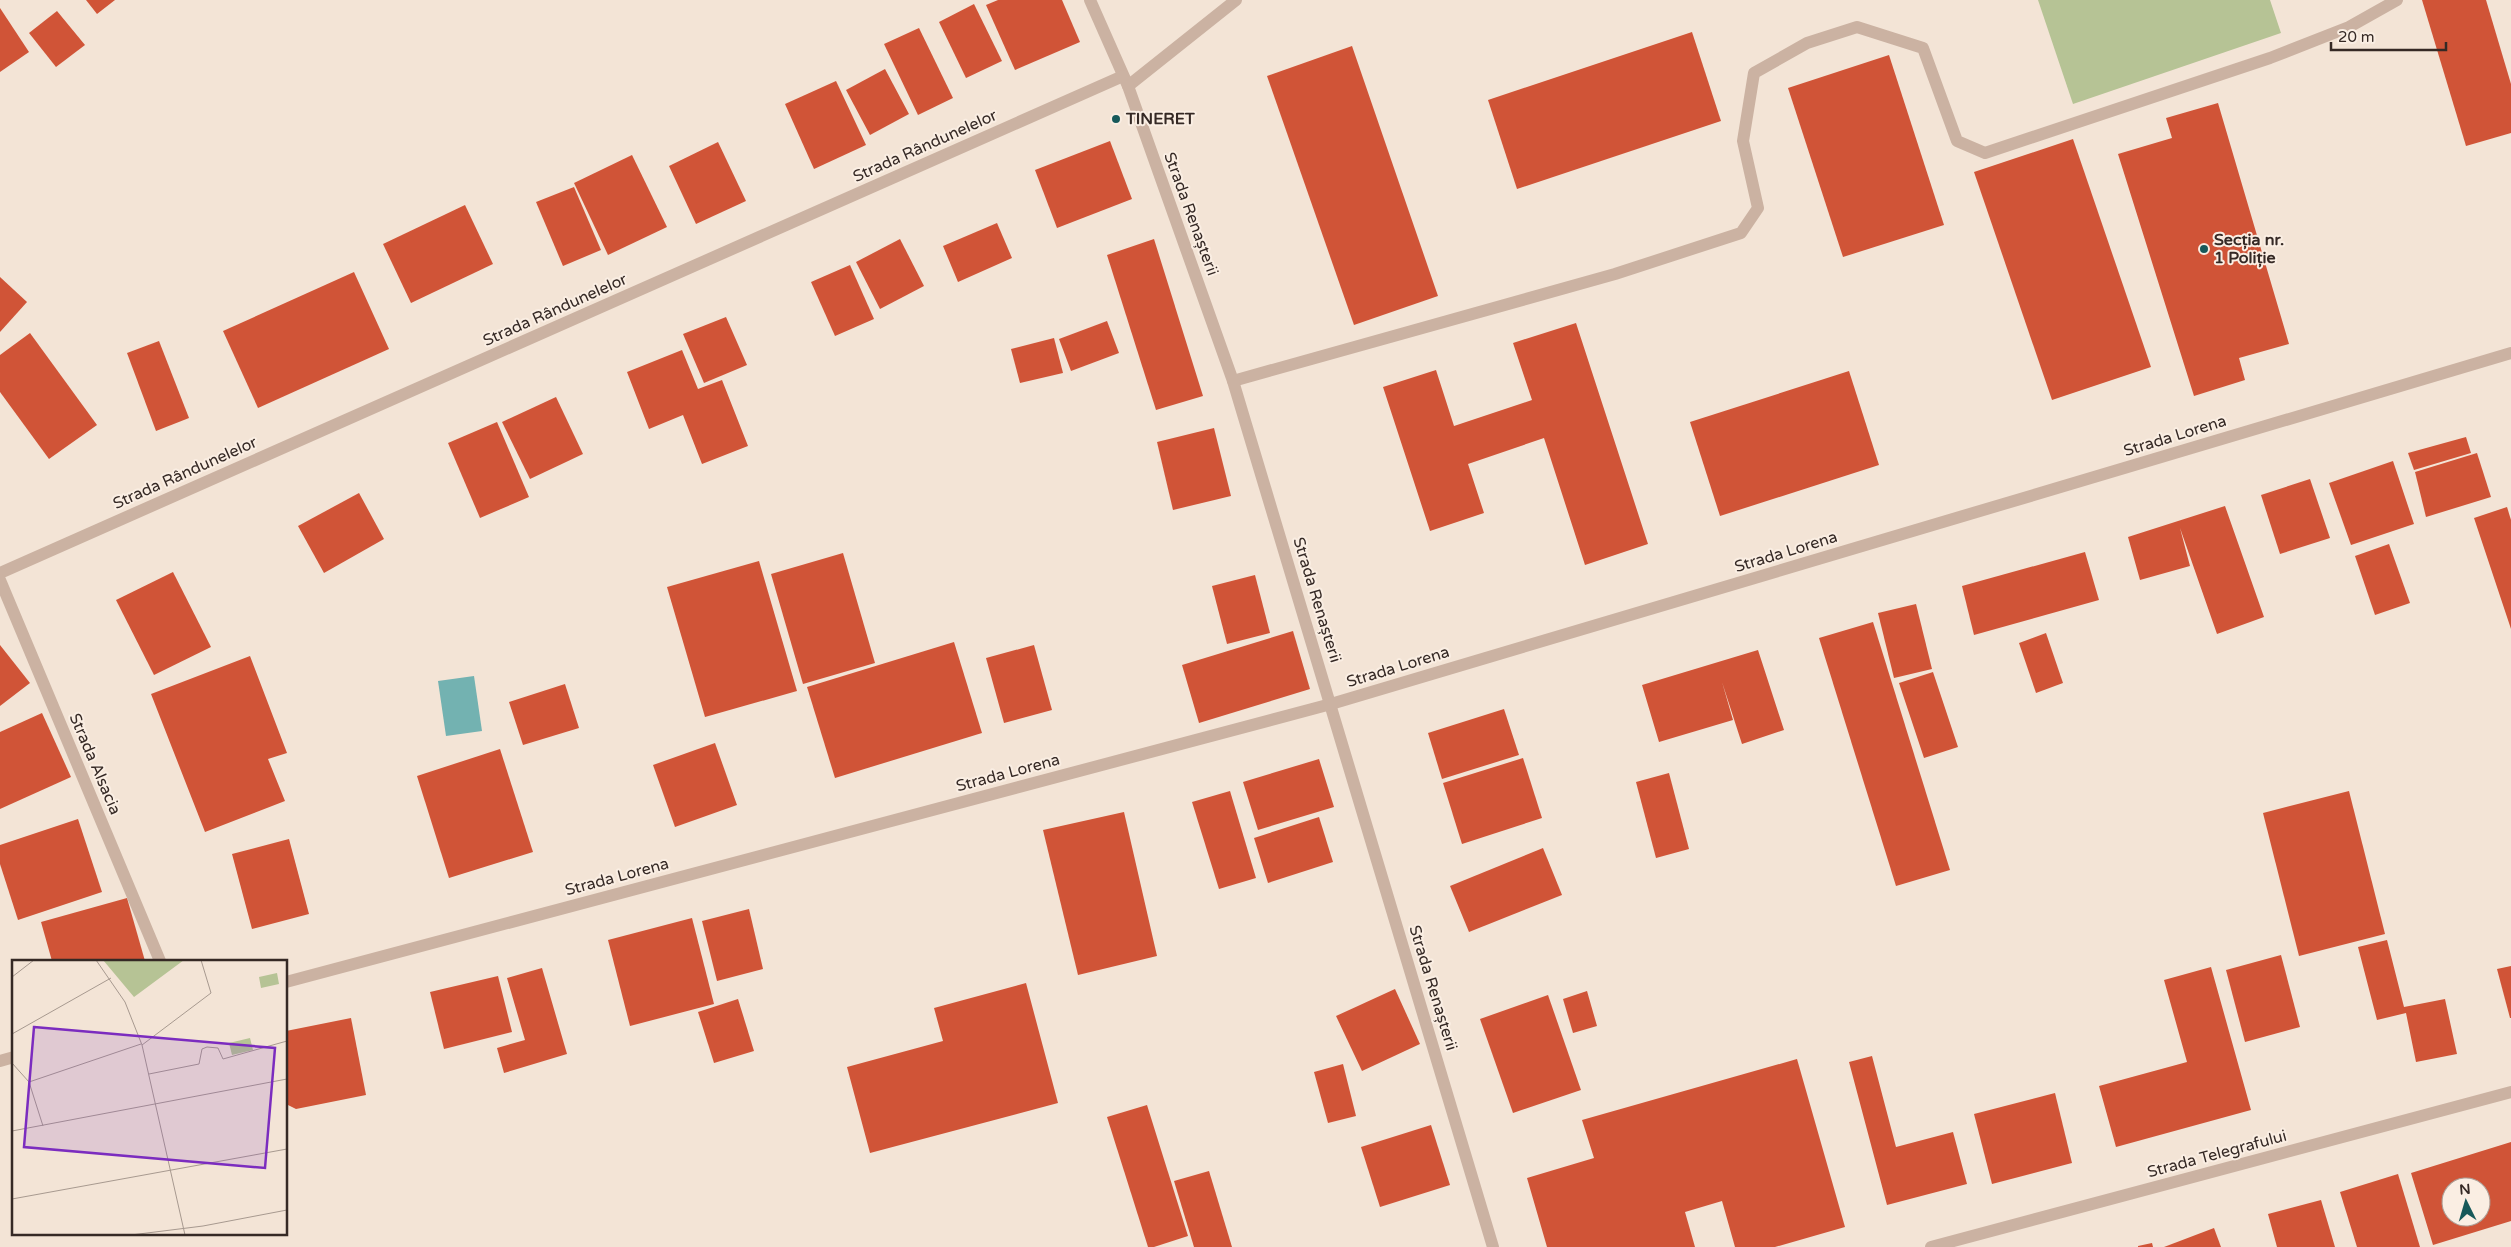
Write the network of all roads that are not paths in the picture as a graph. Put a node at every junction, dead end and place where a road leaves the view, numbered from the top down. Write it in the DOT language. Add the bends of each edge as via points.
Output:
graph roads {
  1 [pos="1090,0"];
  2 [pos="1236,0"];
  3 [pos="2397,0"];
  4 [pos="1126,81"];
  5 [pos="2511,353"];
  6 [pos="1233,381"];
  7 [pos="0,573"];
  8 [pos="0,580"];
  9 [pos="1331,704"];
  10 [pos="160,960"];
  11 [pos="288,981"];
  12 [pos="2511,1092"];
  13 [pos="1493,1247"];
  14 [pos="1931,1247"];
  1 -- 4 [label="street, Strada Renașterii"];
  2 -- 4 [label="street, Strada Rândunelelor"];
  3 -- 6 [label="street" via="2349,27 2270,58 1985,153 1957,141 1923,48 1857,27 1840,32 1807,43 1754,73 1743,141 1758,208 1741,233 1615,274"];
  4 -- 6 [label="street, Strada Renașterii"];
  4 -- 7 [label="street, Strada Rândunelelor"];
  5 -- 9 [label="street, Strada Lorena"];
  6 -- 9 [label="street, Strada Renașterii"];
  8 -- 10 [label="street, Strada Alsacia"];
  9 -- 11 [label="street, Strada Lorena"];
  9 -- 13 [label="street, Strada Renașterii"];
  12 -- 14 [label="street, Strada Telegrafului"];
}
